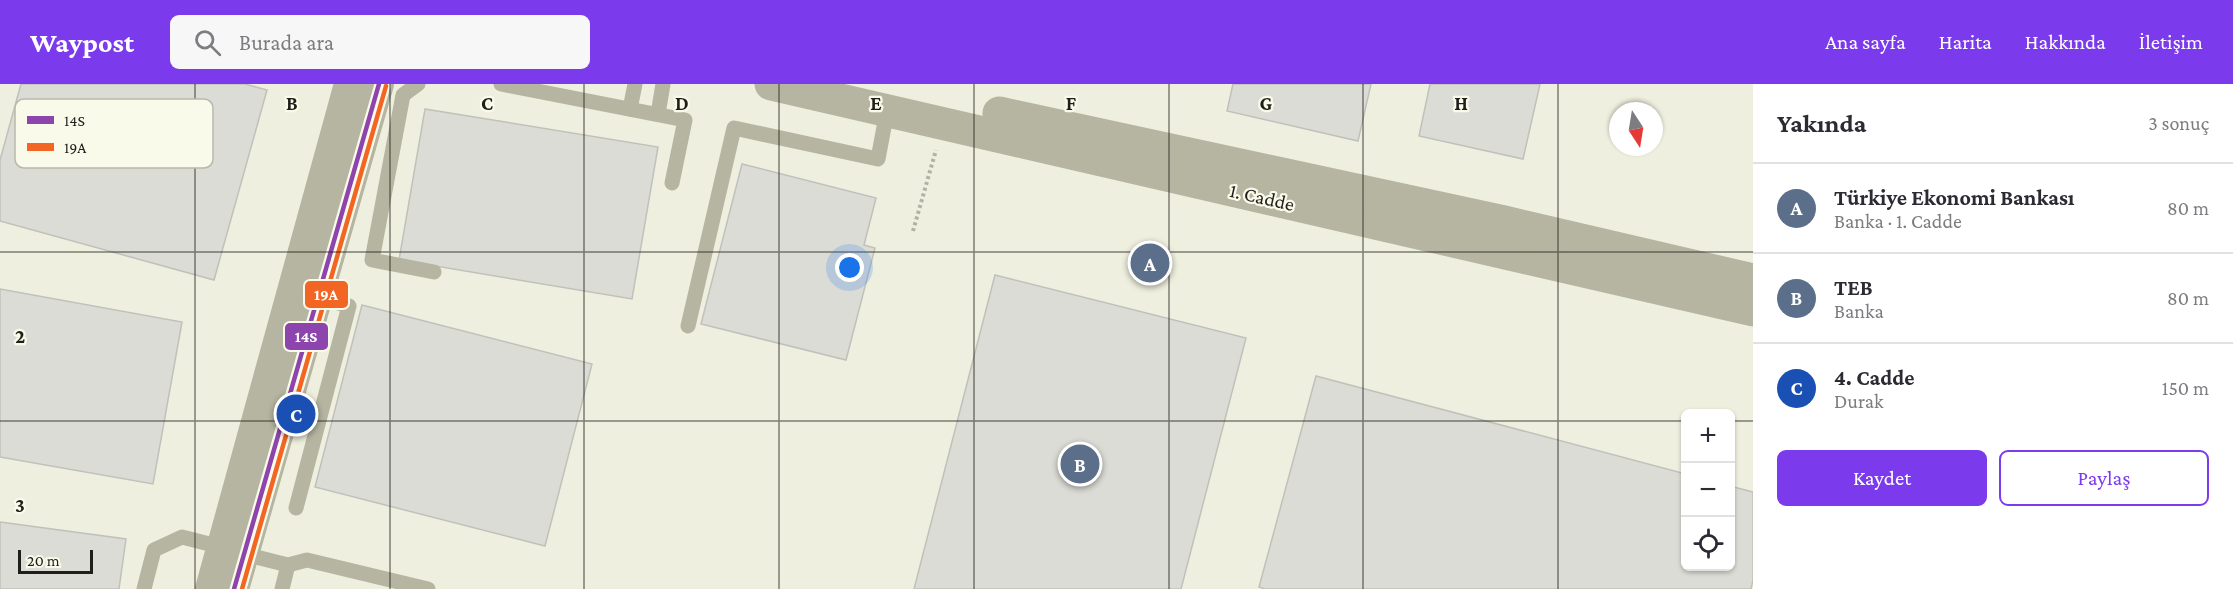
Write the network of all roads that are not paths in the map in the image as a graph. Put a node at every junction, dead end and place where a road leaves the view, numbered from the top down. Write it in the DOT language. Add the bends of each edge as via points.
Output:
graph roads {
  1 [pos="349,84"];
  2 [pos="379,84"];
  3 [pos="418,84"];
  4 [pos="501,84"];
  5 [pos="635,84"];
  6 [pos="663,84"];
  7 [pos="771,84"];
  8 [pos="883,94"];
  9 [pos="630,109"];
  10 [pos="658,114"];
  11 [pos="672,183"];
  12 [pos="434,272"];
  13 [pos="1753,280"];
  14 [pos="305,293"];
  15 [pos="1753,310"];
  16 [pos="688,326"];
  17 [pos="296,508"];
  18 [pos="233,550"];
  19 [pos="288,565"];
  20 [pos="144,589"];
  21 [pos="210,589"];
  22 [pos="234,589"];
  23 [pos="282,589"];
  24 [pos="428,589"];
  1 -- 14 [label="street"];
  2 -- 14 [label="street"];
  3 -- 12 [label="lane" via="403,96 372,260"];
  4 -- 9 [label="lane"];
  5 -- 9 [label="lane"];
  6 -- 10 [label="lane"];
  7 -- 8 [label="street, 1. Cadde"];
  8 -- 13 [label="street, 1. Cadde" via="1504,222"];
  8 -- 15 [label="street, 1. Cadde" via="943,124"];
  8 -- 16 [label="lane" via="878,159 734,128"];
  9 -- 10 [label="lane"];
  10 -- 11 [label="lane" via="685,120"];
  14 -- 17 [label="lane" via="349,306"];
  14 -- 18 [label="street"];
  18 -- 19 [label="lane"];
  18 -- 20 [label="lane" via="182,537 154,550"];
  18 -- 21 [label="street"];
  18 -- 22 [label="street"];
  19 -- 23 [label="lane"];
  19 -- 24 [label="lane" via="307,560"];
}
